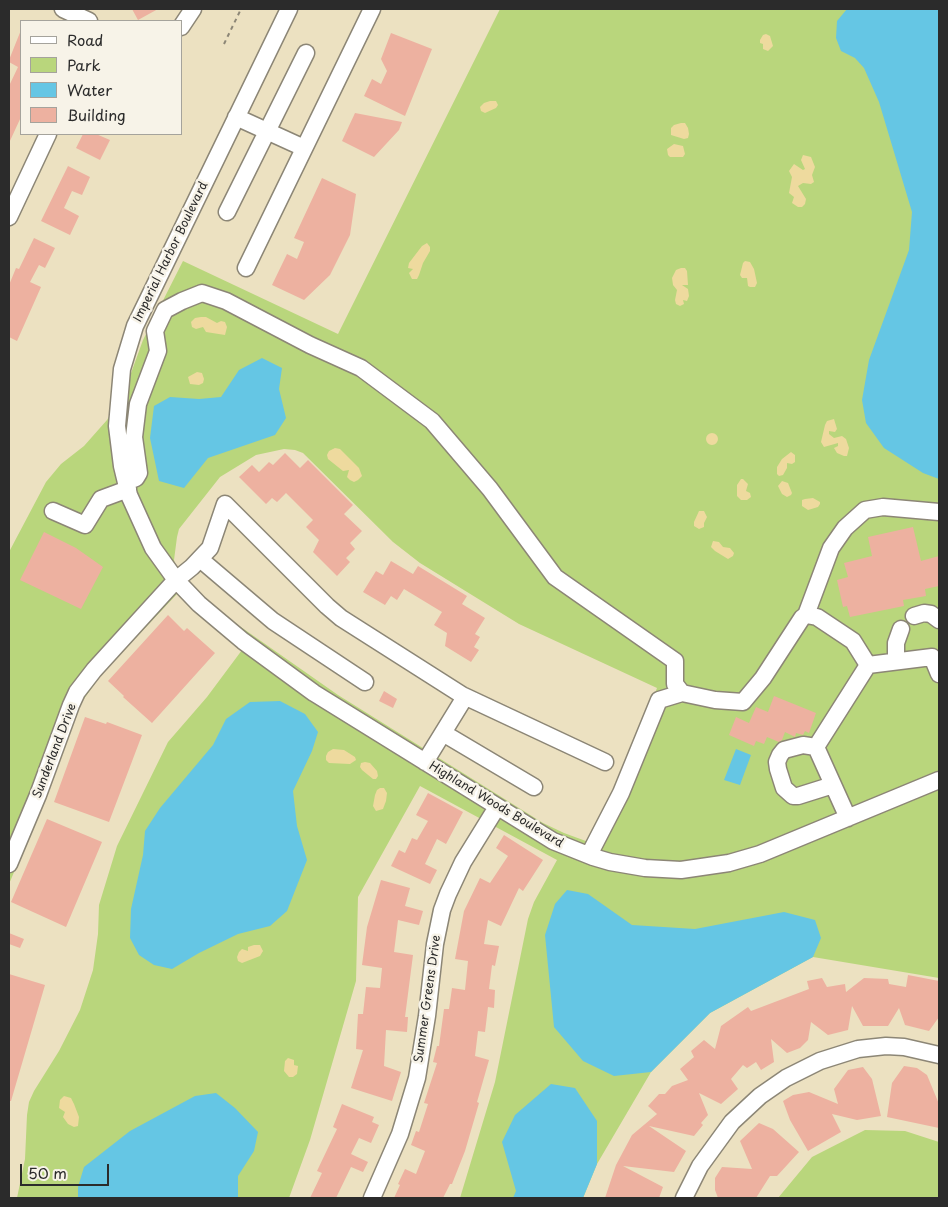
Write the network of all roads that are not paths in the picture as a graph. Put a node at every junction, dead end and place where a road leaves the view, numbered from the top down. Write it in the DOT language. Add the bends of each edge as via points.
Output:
graph roads {
  1 [pos="63,9"];
  2 [pos="192,9"];
  3 [pos="289,9"];
  4 [pos="372,9"];
  5 [pos="87,20"];
  6 [pos="182,25"];
  7 [pos="306,53"];
  8 [pos="236,117"];
  9 [pos="267,131"];
  10 [pos="48,135"];
  11 [pos="304,148"];
  12 [pos="227,212"];
  13 [pos="9,217"];
  14 [pos="246,268"];
  15 [pos="127,486"];
  16 [pos="135,510"];
  17 [pos="53,511"];
  18 [pos="939,512"];
  19 [pos="200,559"];
  20 [pos="176,580"];
  21 [pos="806,615"];
  22 [pos="914,616"];
  23 [pos="939,620"];
  24 [pos="902,629"];
  25 [pos="935,653"];
  26 [pos="896,661"];
  27 [pos="868,665"];
  28 [pos="939,674"];
  29 [pos="365,682"];
  30 [pos="682,694"];
  31 [pos="465,697"];
  32 [pos="442,733"];
  33 [pos="816,747"];
  34 [pos="425,762"];
  35 [pos="605,762"];
  36 [pos="939,780"];
  37 [pos="833,785"];
  38 [pos="534,787"];
  39 [pos="497,807"];
  40 [pos="848,818"];
  41 [pos="589,855"];
  42 [pos="9,864"];
  43 [pos="939,1055"];
  44 [pos="372,1198"];
  45 [pos="684,1198"];
  1 -- 5 [label="street"];
  2 -- 6 [label="street"];
  3 -- 8 [label="street, Imperial Harbor Boulevard"];
  4 -- 11 [label="street"];
  7 -- 9 [label="street"];
  8 -- 9 [label="street"];
  8 -- 15 [label="street, Imperial Harbor Boulevard" via="130,340 122,369 117,412 118,440"];
  9 -- 11 [label="street"];
  9 -- 12 [label="street"];
  10 -- 13 [label="street"];
  11 -- 14 [label="street"];
  15 -- 16 [label="street, Imperial Harbor Boulevard"];
  15 -- 17 [label="street" via="101,498 85,525"];
  15 -- 30 [label="street" via="139,473 134,437 138,404 158,351 156,331 165,310 202,293 226,301 361,368 432,421 490,489 555,577 675,661 675,684"];
  16 -- 20 [label="street, Highland Woods Boulevard" via="153,548"];
  18 -- 21 [label="street" via="883,506 865,510 845,528 831,548"];
  19 -- 20 [label="street, Sunderland Drive"];
  19 -- 29 [label="street" via="273,621"];
  19 -- 31 [label="street, Sunderland Drive" via="210,548 225,504 334,612"];
  20 -- 34 [label="street, Highland Woods Boulevard" via="199,604 270,662"];
  20 -- 42 [label="street, Sunderland Drive" via="77,692"];
  21 -- 27 [label="street" via="817,617 853,641"];
  21 -- 30 [label="street" via="743,702"];
  22 -- 23 [label="street" via="931,614"];
  24 -- 26 [label="street" via="896,643"];
  25 -- 26 [label="street"];
  25 -- 28 [label="street"];
  26 -- 27 [label="street"];
  27 -- 33 [label="street"];
  30 -- 41 [label="street" via="659,700 620,793"];
  31 -- 32 [label="street"];
  31 -- 35 [label="street"];
  32 -- 34 [label="street"];
  32 -- 38 [label="street"];
  33 -- 37 [label="street"];
  33 -- 37 [label="street" via="803,745 784,750 780,755 777,762 784,788 798,796"];
  34 -- 39 [label="street, Highland Woods Boulevard"];
  36 -- 40 [label="street, Highland Woods Boulevard"];
  37 -- 40 [label="street"];
  39 -- 41 [label="street, Highland Woods Boulevard" via="553,841"];
  39 -- 44 [label="street, Summer Greens Drive" via="463,862 442,910 417,1078 400,1134"];
  40 -- 41 [label="street, Highland Woods Boulevard" via="760,854 713,866 663,869 627,865"];
  43 -- 45 [label="street" via="904,1047 858,1049 820,1061 786,1078 732,1122 700,1166"];
}
